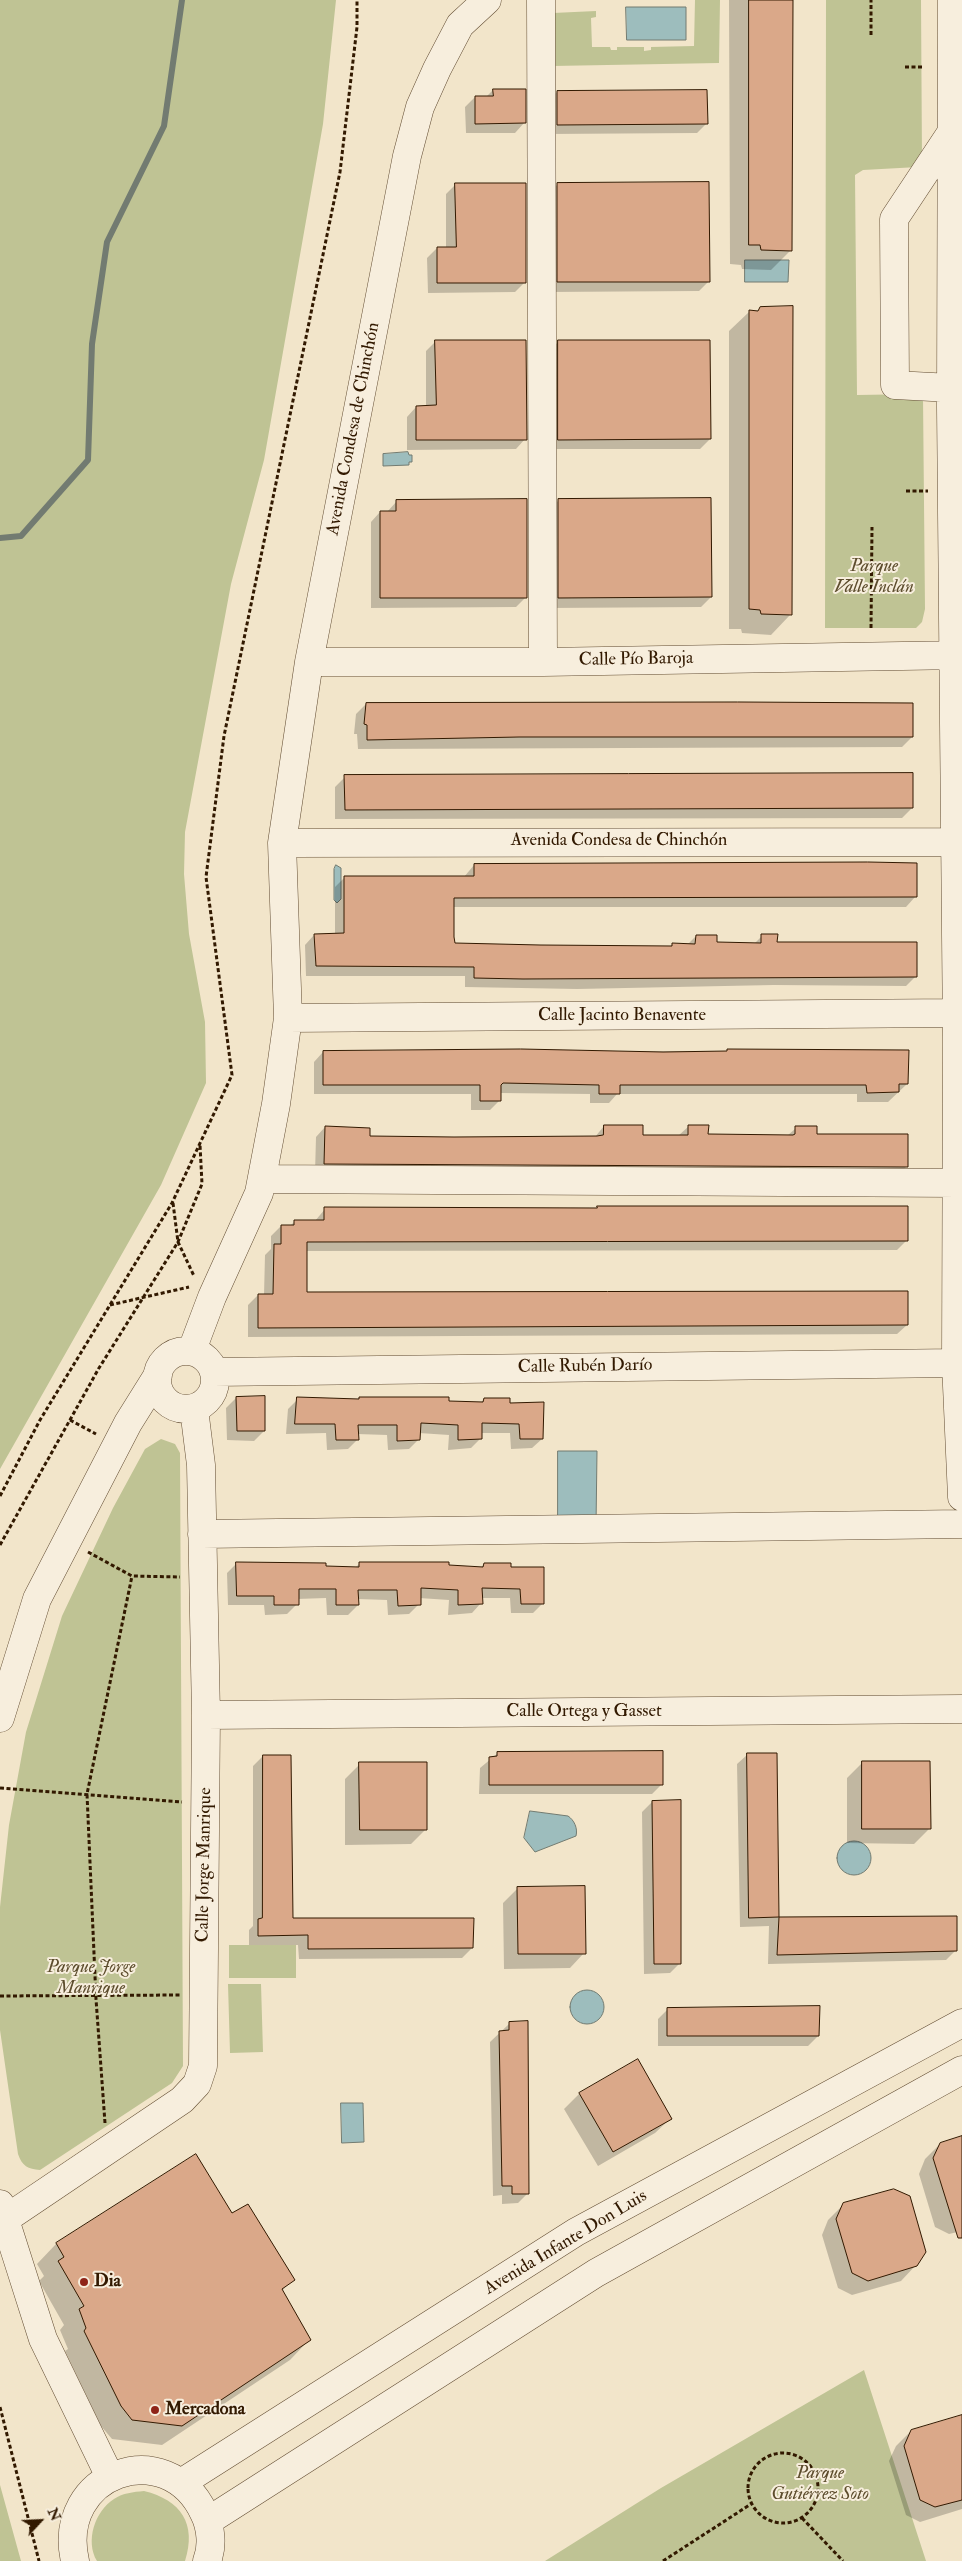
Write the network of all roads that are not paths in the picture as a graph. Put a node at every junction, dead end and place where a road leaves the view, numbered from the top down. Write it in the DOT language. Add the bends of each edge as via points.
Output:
graph roads {
  1 [pos="487,0"];
  2 [pos="541,0"];
  3 [pos="952,0"];
  4 [pos="461,12"];
  5 [pos="951,133"];
  6 [pos="951,388"];
  7 [pos="958,655"];
  8 [pos="309,662"];
  9 [pos="543,662"];
  10 [pos="959,841"];
  11 [pos="282,843"];
  12 [pos="288,1018"];
  13 [pos="959,1030"];
  14 [pos="262,1179"];
  15 [pos="957,1183"];
  16 [pos="192,1350"];
  17 [pos="956,1363"];
  18 [pos="214,1372"];
  19 [pos="158,1375"];
  20 [pos="182,1407"];
  21 [pos="128,1423"];
  22 [pos="962,1496"];
  23 [pos="962,1524"];
  24 [pos="202,1534"];
  25 [pos="962,1709"];
  26 [pos="206,1715"];
  27 [pos="0,1718"];
  28 [pos="962,2023"];
  29 [pos="962,2070"];
  30 [pos="2,2212"];
  31 [pos="110,2478"];
  32 [pos="181,2483"];
  33 [pos="208,2521"];
  34 [pos="75,2561"];
  35 [pos="207,2561"];
  1 -- 4 [label="street, Avenida Condesa de Chinchón"];
  2 -- 9 [label="street"];
  3 -- 5 [label="street"];
  4 -- 8 [label="street, Avenida Condesa de Chinchón" via="420,107 407,156"];
  5 -- 6 [label="street"];
  5 -- 6 [label="street" via="894,219 895,385"];
  6 -- 7 [label="street"];
  7 -- 9 [label="street, Calle Pío Baroja"];
  7 -- 10 [label="street"];
  8 -- 9 [label="street, Calle Pío Baroja"];
  8 -- 11 [label="street, Avenida Condesa de Chinchón"];
  10 -- 11 [label="street, Avenida Condesa de Chinchón"];
  10 -- 13 [label="street"];
  11 -- 12 [label="street, Avenida Condesa de Chinchón"];
  12 -- 13 [label="street, Calle Jacinto Benavente"];
  12 -- 14 [label="street, Avenida Condesa de Chinchón"];
  13 -- 15 [label="street"];
  14 -- 15 [label="street"];
  14 -- 16 [label="street, Avenida Condesa de Chinchón" via="259,1193 212,1296"];
  15 -- 17 [label="street"];
  16 -- 18 [label="street" via="205,1358"];
  16 -- 19 [label="street" via="175,1351 165,1358"];
  17 -- 18 [label="street, Calle Rubén Darío"];
  17 -- 22 [label="street"];
  18 -- 20 [label="street" via="214,1391 202,1405"];
  19 -- 20 [label="street" via="160,1387"];
  19 -- 21 [label="street"];
  20 -- 21 [label="street"];
  20 -- 24 [label="street, Calle Jorge Manrique" via="201,1465"];
  21 -- 27 [label="street" via="37,1599"];
  23 -- 24 [label="street"];
  24 -- 26 [label="street, Calle Jorge Manrique"];
  25 -- 26 [label="street, Calle Ortega y Gasset"];
  26 -- 30 [label="street, Calle Jorge Manrique" via="202,2066 197,2084 182,2100 107,2150"];
  28 -- 32 [label="street, Avenida Infante Don Luis" via="576,2232"];
  29 -- 33 [label="street" via="596,2273"];
  30 -- 31 [label="street" via="43,2339"];
  31 -- 32 [label="street" via="128,2471 146,2470 165,2474"];
  31 -- 34 [label="street" via="93,2489 80,2505 73,2524 71,2545"];
  32 -- 33 [label="street" via="198,2500"];
  33 -- 35 [label="street"];
}
